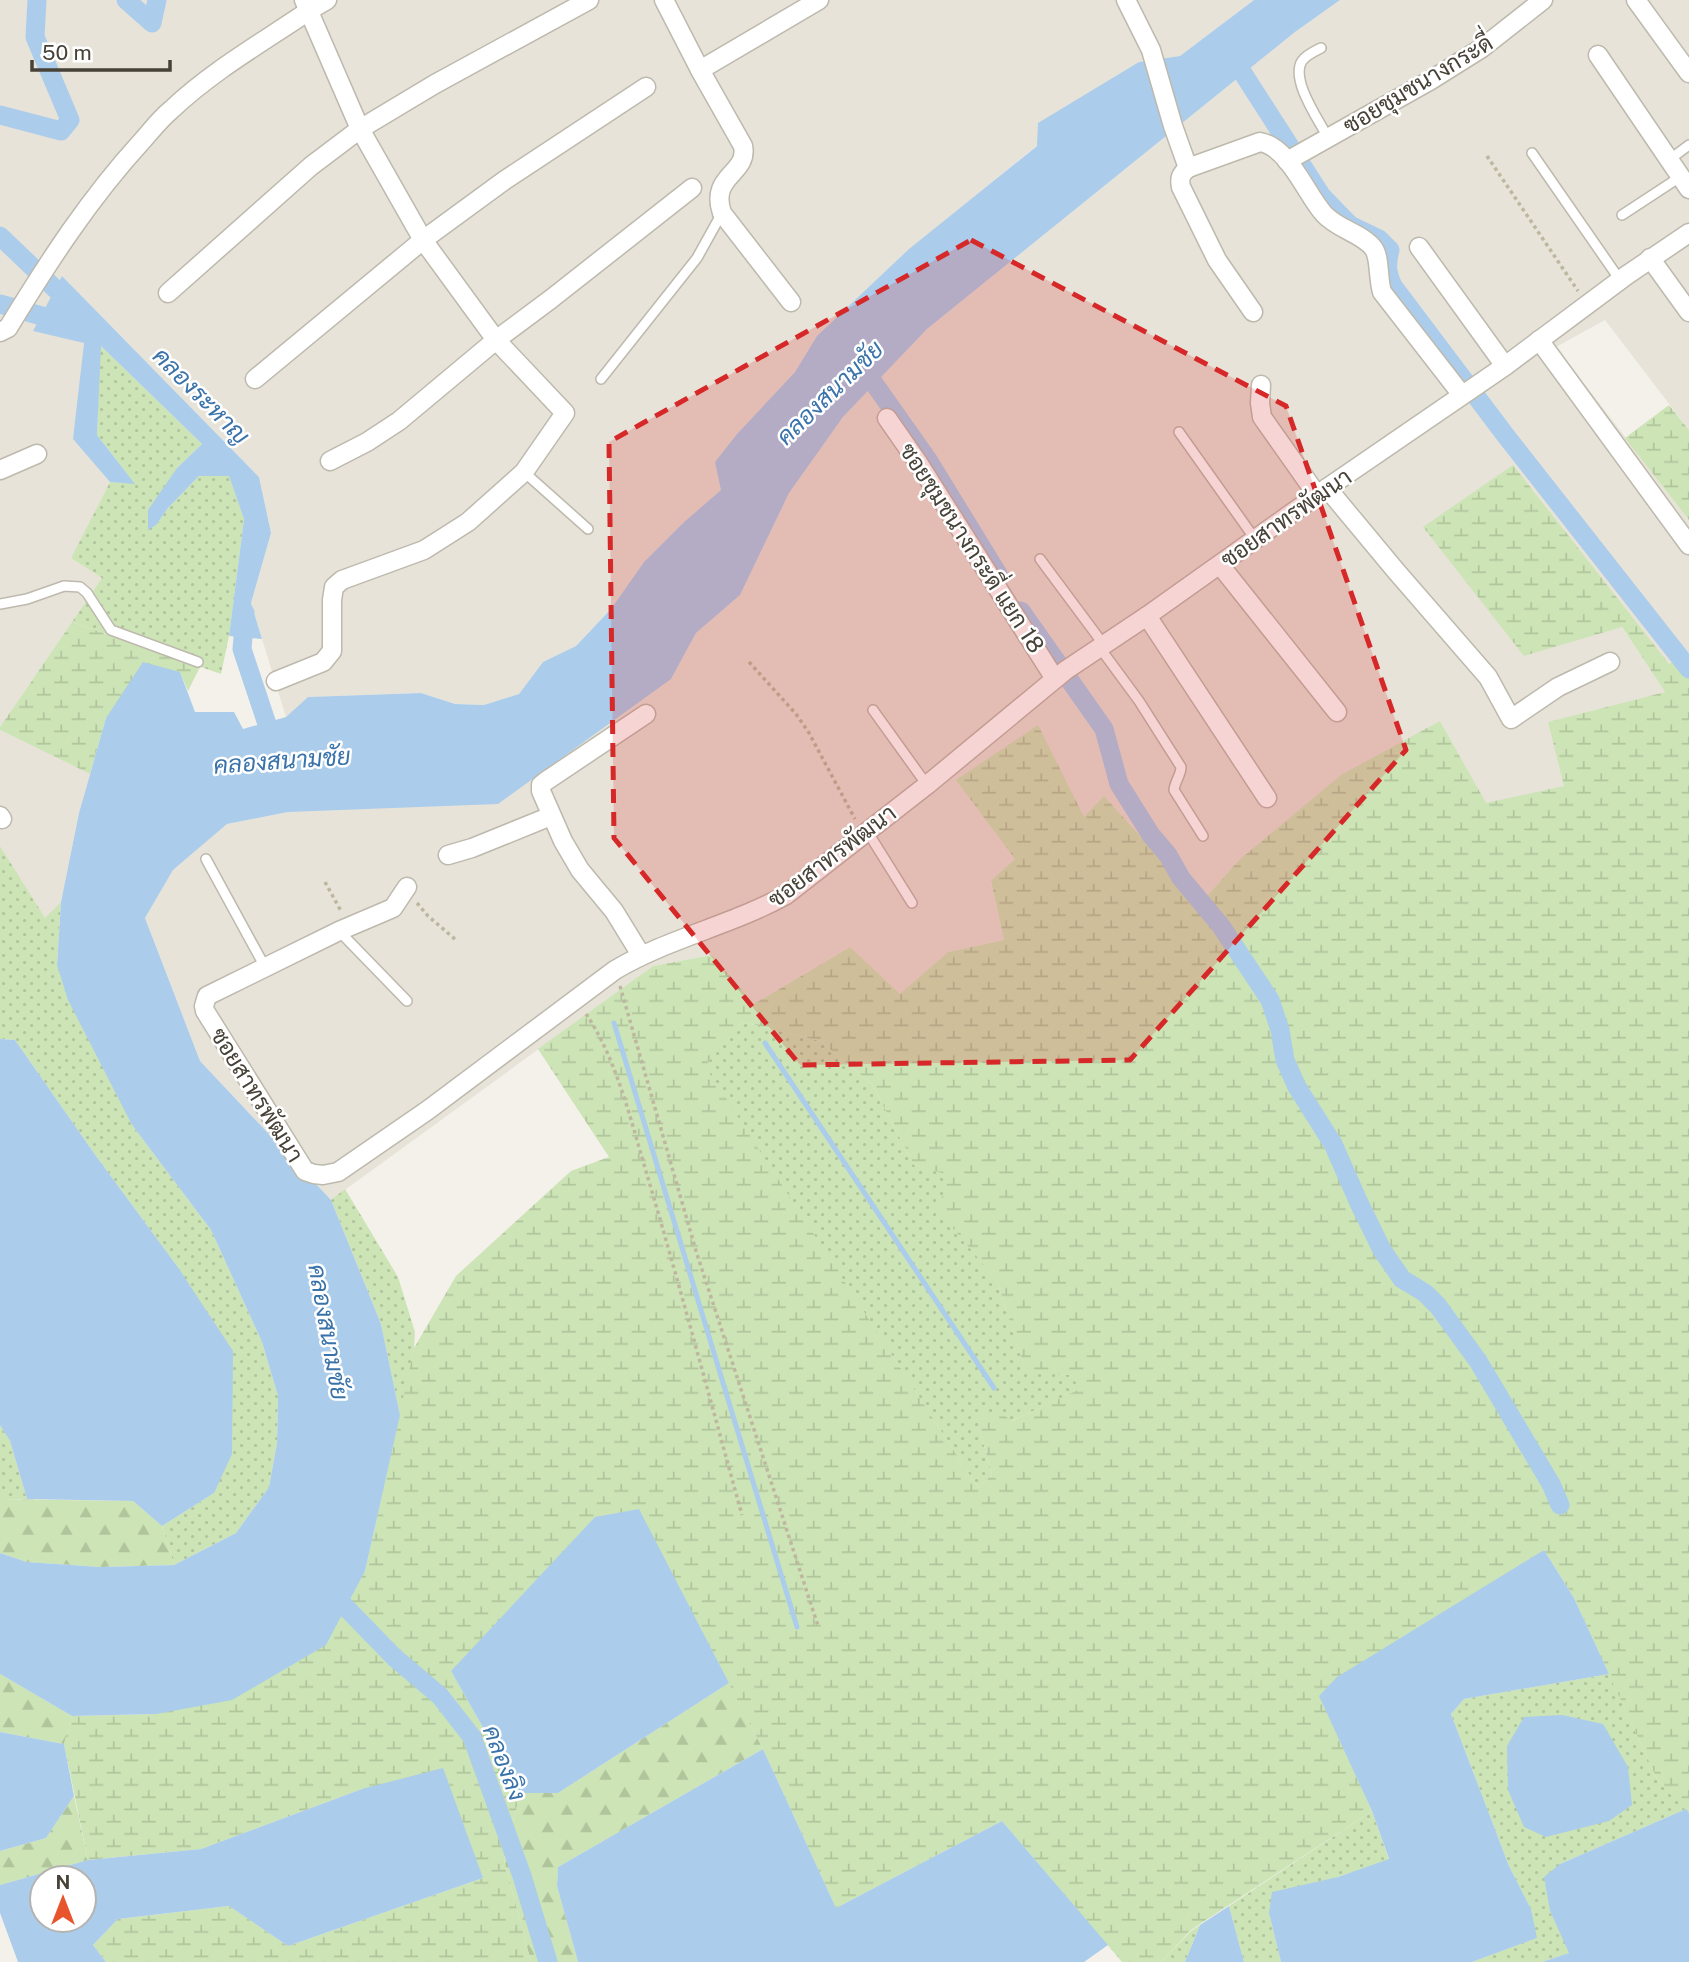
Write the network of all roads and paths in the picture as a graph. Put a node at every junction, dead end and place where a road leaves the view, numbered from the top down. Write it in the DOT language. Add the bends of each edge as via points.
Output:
graph roads {
  1 [pos="327,0"];
  2 [pos="589,0"];
  3 [pos="664,0"];
  4 [pos="819,0"];
  5 [pos="1126,0"];
  6 [pos="1543,0"];
  7 [pos="1636,0"];
  8 [pos="307,5"];
  9 [pos="1321,48"];
  10 [pos="1598,55"];
  11 [pos="700,70"];
  12 [pos="1689,73"];
  13 [pos="646,87"];
  14 [pos="360,129"];
  15 [pos="1328,138"];
  16 [pos="1689,145"];
  17 [pos="1532,153"];
  18 [pos="1487,156"];
  19 [pos="1292,158"];
  20 [pos="1669,160"];
  21 [pos="1188,168"];
  22 [pos="1685,183"];
  23 [pos="692,188"];
  24 [pos="722,213"];
  25 [pos="1622,215"];
  26 [pos="1689,233"];
  27 [pos="422,240"];
  28 [pos="1419,247"];
  29 [pos="1650,258"];
  30 [pos="1620,280"];
  31 [pos="168,293"];
  32 [pos="791,302"];
  33 [pos="1587,305"];
  34 [pos="1253,312"];
  35 [pos="1689,312"];
  36 [pos="4,330"];
  37 [pos="496,340"];
  38 [pos="1539,340"];
  39 [pos="1504,366"];
  40 [pos="255,379"];
  41 [pos="601,379"];
  42 [pos="1261,385"];
  43 [pos="1468,391"];
  44 [pos="887,418"];
  45 [pos="1179,432"];
  46 [pos="37,454"];
  47 [pos="330,461"];
  48 [pos="0,470"];
  49 [pos="524,472"];
  50 [pos="1322,491"];
  51 [pos="588,529"];
  52 [pos="1255,539"];
  53 [pos="1689,545"];
  54 [pos="1040,559"];
  55 [pos="1220,565"];
  56 [pos="0,604"];
  57 [pos="1147,617"];
  58 [pos="1102,646"];
  59 [pos="198,662"];
  60 [pos="749,662"];
  61 [pos="1610,662"];
  62 [pos="1060,675"];
  63 [pos="276,681"];
  64 [pos="873,710"];
  65 [pos="1337,712"];
  66 [pos="646,714"];
  67 [pos="926,785"];
  68 [pos="1267,798"];
  69 [pos="551,816"];
  70 [pos="865,833"];
  71 [pos="1203,836"];
  72 [pos="448,855"];
  73 [pos="206,859"];
  74 [pos="326,882"];
  75 [pos="407,887"];
  76 [pos="912,903"];
  77 [pos="344,929"];
  78 [pos="456,940"];
  79 [pos="641,955"];
  80 [pos="265,967"];
  81 [pos="615,970"];
  82 [pos="576,999"];
  83 [pos="407,1001"];
  84 [pos="742,1515"];
  85 [pos="818,1626"];
  1 -- 8 [label="street"];
  2 -- 14 [label="street"];
  3 -- 11 [label="street"];
  4 -- 11 [label="street"];
  5 -- 21 [label="street" via="1151,50"];
  6 -- 15 [label="street, ซอยชุมชนางกระดี่" via="1482,48"];
  7 -- 12 [label="street"];
  8 -- 14 [label="street"];
  8 -- 36 [label="street" via="170,110 88,204"];
  9 -- 15 [label="lane" via="1303,59 1300,76"];
  10 -- 20 [label="street"];
  11 -- 24 [label="street" via="745,155 720,190"];
  13 -- 27 [label="street"];
  14 -- 27 [label="street"];
  14 -- 31 [label="street" via="311,166"];
  15 -- 19 [label="street, ซอยชุมชนางกระดี่"];
  16 -- 20 [label="lane"];
  17 -- 30 [label="lane"];
  18 -- 33 [label="path"];
  19 -- 21 [label="street" via="1260,142"];
  19 -- 43 [label="street" via="1325,216 1372,246 1382,292"];
  20 -- 22 [label="street"];
  21 -- 34 [label="street" via="1179,180 1181,187 1217,260"];
  22 -- 25 [label="lane"];
  23 -- 37 [label="street"];
  24 -- 32 [label="street"];
  24 -- 41 [label="lane" via="698,258"];
  26 -- 29 [label="street, ซอยสาทรพัฒนา"];
  27 -- 37 [label="street"];
  27 -- 40 [label="street"];
  28 -- 39 [label="street"];
  29 -- 30 [label="street, ซอยสาทรพัฒนา"];
  29 -- 35 [label="street"];
  30 -- 33 [label="street, ซอยสาทรพัฒนา"];
  33 -- 38 [label="street, ซอยสาทรพัฒนา"];
  37 -- 47 [label="street" via="399,421"];
  37 -- 49 [label="street" via="565,413"];
  38 -- 39 [label="street, ซอยสาทรพัฒนา"];
  38 -- 53 [label="street"];
  39 -- 43 [label="street, ซอยสาทรพัฒนา"];
  42 -- 50 [label="street" via="1262,417"];
  43 -- 50 [label="street, ซอยสาทรพัฒนา"];
  44 -- 62 [label="street, ซอยชุมชนางกระดี่ แยก 18"];
  45 -- 52 [label="lane"];
  46 -- 48 [label="street"];
  49 -- 51 [label="lane"];
  49 -- 63 [label="street" via="468,522 424,550 342,580 334,587 332,600 332,651 323,662"];
  50 -- 52 [label="street, ซอยสาทรพัฒนา"];
  50 -- 61 [label="street" via="1488,677 1511,719 1558,687"];
  52 -- 55 [label="street, ซอยสาทรพัฒนา"];
  54 -- 58 [label="lane"];
  55 -- 57 [label="street, ซอยสาทรพัฒนา"];
  55 -- 65 [label="street"];
  56 -- 59 [label="lane" via="64,586 80,587 111,630"];
  57 -- 58 [label="street, ซอยสาทรพัฒนา"];
  57 -- 68 [label="street"];
  58 -- 62 [label="street, ซอยสาทรพัฒนา"];
  58 -- 71 [label="lane" via="1181,767 1174,790"];
  60 -- 70 [label="path" via="809,733"];
  62 -- 67 [label="street, ซอยสาทรพัฒนา"];
  64 -- 67 [label="lane"];
  66 -- 69 [label="street" via="541,785"];
  67 -- 70 [label="street, ซอยสาทรพัฒนา"];
  69 -- 72 [label="street"];
  69 -- 79 [label="street" via="580,870 614,911"];
  70 -- 76 [label="lane"];
  70 -- 79 [label="street, ซอยสาทรพัฒนา" via="775,902"];
  73 -- 80 [label="lane"];
  74 -- 77 [label="path"];
  75 -- 77 [label="street, ซอยสาทรพัฒนา" via="393,908"];
  75 -- 78 [label="path" via="428,916"];
  77 -- 80 [label="street, ซอยสาทรพัฒนา"];
  77 -- 83 [label="lane"];
  79 -- 81 [label="street, ซอยสาทรพัฒนา"];
  80 -- 82 [label="street, ซอยสาทรพัฒนา" via="207,996 205,1012 305,1171 314,1174 338,1172"];
  81 -- 82 [label="street, ซอยสาทรพัฒนา"];
  81 -- 85 [label="path" via="696,1251"];
  82 -- 84 [label="path" via="597,1030 623,1095"];
}
